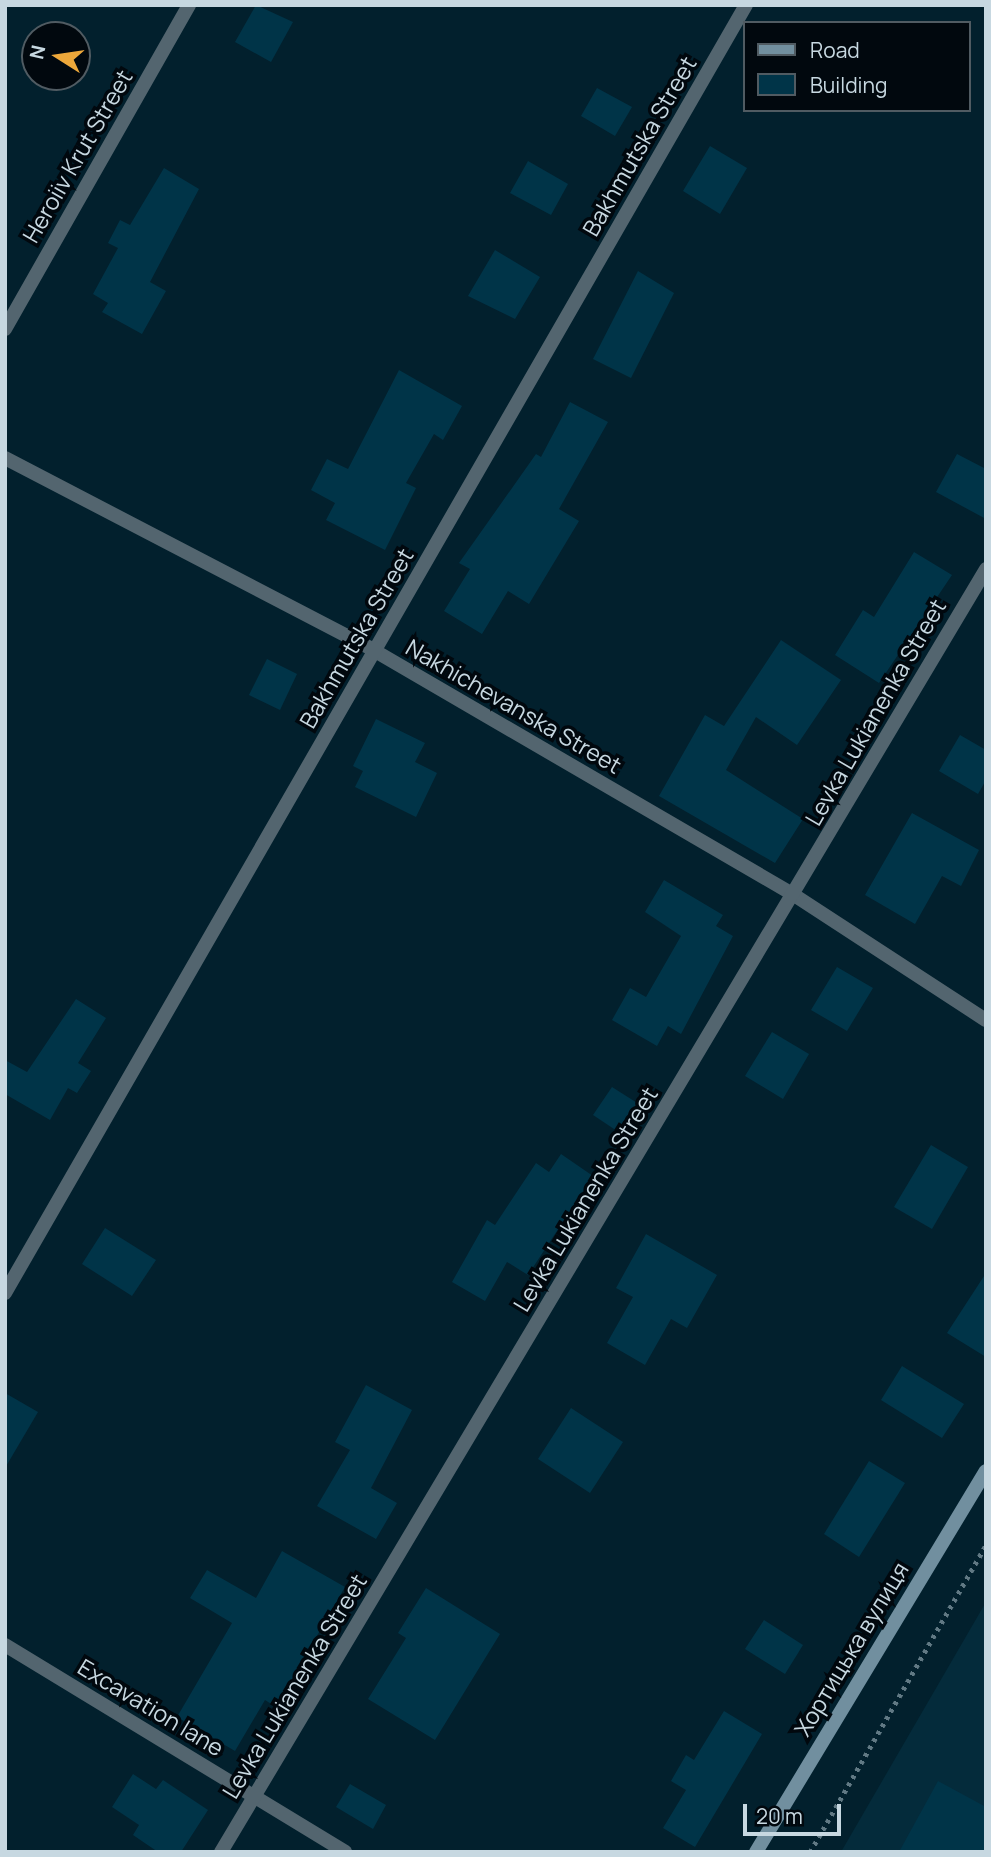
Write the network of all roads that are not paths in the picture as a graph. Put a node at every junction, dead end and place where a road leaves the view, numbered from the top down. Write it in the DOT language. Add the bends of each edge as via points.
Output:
graph roads {
  1 [pos="189,5"];
  2 [pos="746,5"];
  3 [pos="5,330"];
  4 [pos="5,458"];
  5 [pos="986,569"];
  6 [pos="375,651"];
  7 [pos="794,895"];
  8 [pos="986,1020"];
  9 [pos="5,1293"];
  10 [pos="986,1471"];
  11 [pos="5,1645"];
  12 [pos="255,1796"];
  13 [pos="221,1852"];
  14 [pos="345,1852"];
  15 [pos="756,1852"];
  1 -- 3 [label="street, Heroiiv Krut Street"];
  2 -- 6 [label="street, Bakhmutska Street"];
  4 -- 6 [label="street, Nakhichevanska Street"];
  5 -- 7 [label="street, Levka Lukianenka Street"];
  6 -- 7 [label="street, Nakhichevanska Street"];
  6 -- 9 [label="street, Bakhmutska Street"];
  7 -- 8 [label="street, Nakhichevanska Street"];
  7 -- 12 [label="street, Levka Lukianenka Street"];
  10 -- 15 [label="street, Хортицька вулиця"];
  11 -- 12 [label="street, Excavation lane"];
  12 -- 13 [label="street, Levka Lukianenka Street"];
  12 -- 14 [label="street, Excavation lane"];
}
